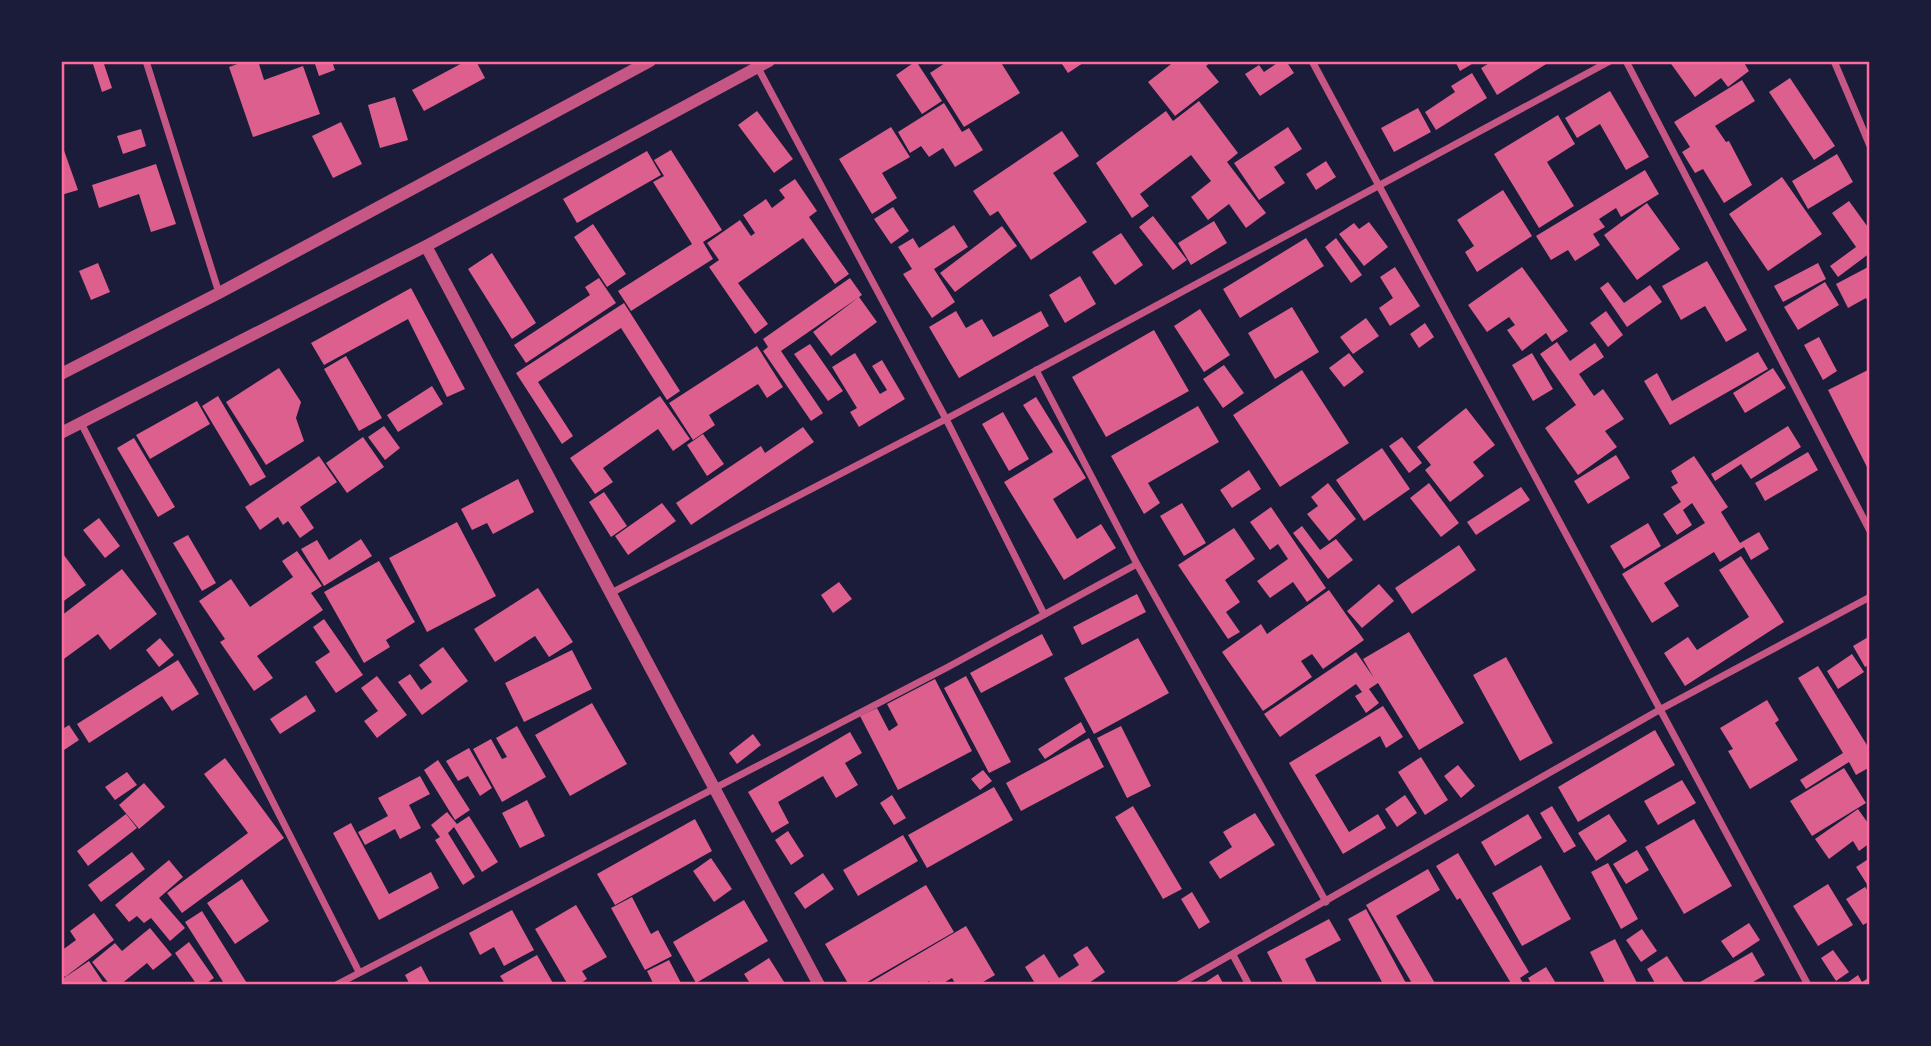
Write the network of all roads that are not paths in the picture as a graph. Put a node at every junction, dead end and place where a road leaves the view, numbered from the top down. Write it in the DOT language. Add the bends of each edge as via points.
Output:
graph roads {
  1 [pos="146,61"];
  2 [pos="650,61"];
  3 [pos="1312,61"];
  4 [pos="1610,61"];
  5 [pos="1626,61"];
  6 [pos="1834,61"];
  7 [pos="764,64"];
  8 [pos="1870,146"];
  9 [pos="1380,184"];
  10 [pos="426,246"];
  11 [pos="219,293"];
  12 [pos="1036,370"];
  13 [pos="61,374"];
  14 [pos="946,419"];
  15 [pos="81,423"];
  16 [pos="61,433"];
  17 [pos="1870,531"];
  18 [pos="1137,564"];
  19 [pos="611,593"];
  20 [pos="1870,597"];
  21 [pos="1043,612"];
  22 [pos="1661,709"];
  23 [pos="713,787"];
  24 [pos="1326,902"];
  25 [pos="1233,955"];
  26 [pos="359,972"];
  27 [pos="336,985"];
  28 [pos="819,985"];
  29 [pos="1178,985"];
  30 [pos="1249,985"];
  31 [pos="1808,985"];
  1 -- 11 [label="street"];
  2 -- 11 [label="street"];
  3 -- 9 [label="street"];
  4 -- 9 [label="street"];
  5 -- 17 [label="street"];
  6 -- 8 [label="street"];
  7 -- 10 [label="street"];
  7 -- 14 [label="street"];
  9 -- 12 [label="street"];
  9 -- 22 [label="street"];
  10 -- 15 [label="street"];
  10 -- 19 [label="street"];
  11 -- 13 [label="street"];
  12 -- 14 [label="street"];
  12 -- 18 [label="street"];
  14 -- 19 [label="street"];
  14 -- 21 [label="street"];
  15 -- 16 [label="street"];
  15 -- 26 [label="street"];
  18 -- 21 [label="street"];
  18 -- 24 [label="street"];
  19 -- 23 [label="street"];
  20 -- 22 [label="street"];
  21 -- 23 [label="street" via="948,667"];
  22 -- 24 [label="street"];
  22 -- 31 [label="street"];
  23 -- 26 [label="street"];
  23 -- 28 [label="street"];
  24 -- 25 [label="street"];
  25 -- 29 [label="street"];
  25 -- 30 [label="street"];
  26 -- 27 [label="street"];
}
